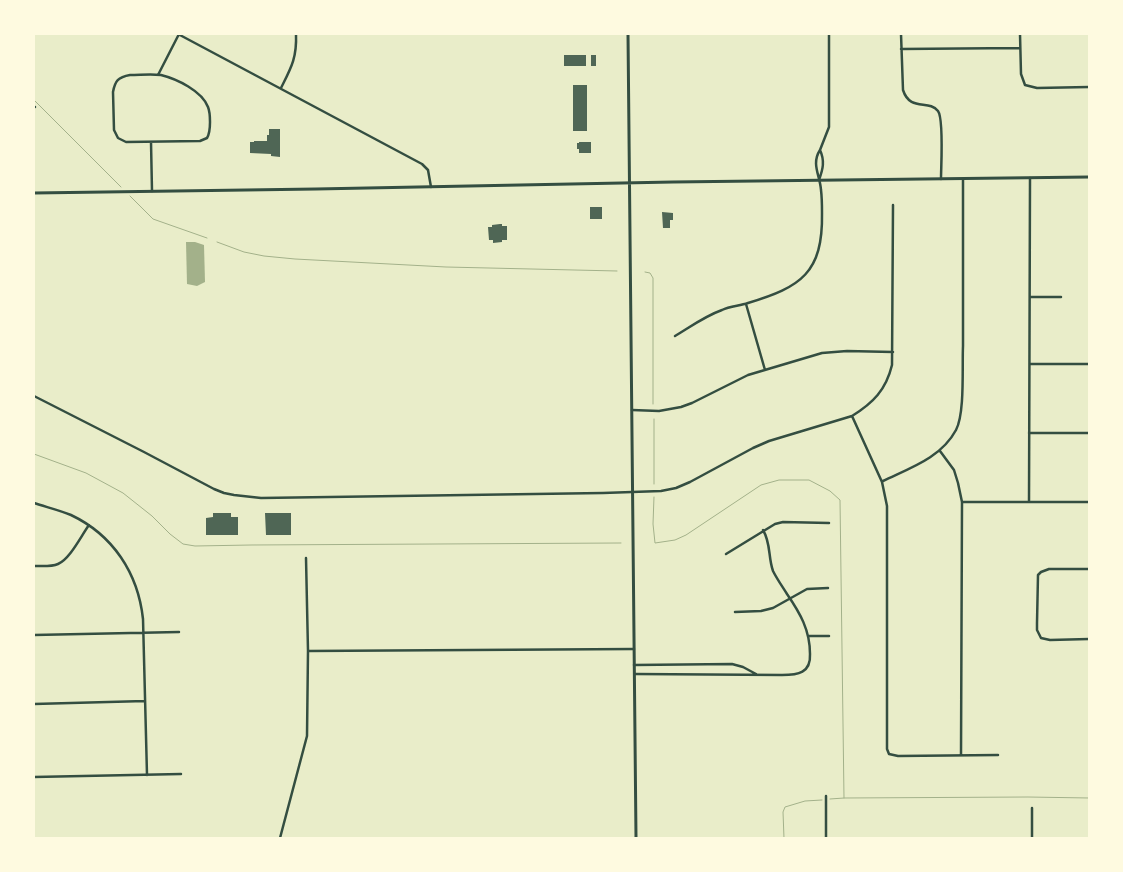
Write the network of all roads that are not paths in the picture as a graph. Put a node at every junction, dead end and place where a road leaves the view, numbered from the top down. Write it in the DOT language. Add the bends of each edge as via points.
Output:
graph roads {
  1 [pos="178,34"];
  2 [pos="296,34"];
  3 [pos="628,34"];
  4 [pos="829,34"];
  5 [pos="901,34"];
  6 [pos="1020,34"];
  7 [pos="1020,48"];
  8 [pos="901,49"];
  9 [pos="158,75"];
  10 [pos="1089,87"];
  11 [pos="280,88"];
  12 [pos="151,142"];
  13 [pos="820,150"];
  14 [pos="1089,177"];
  15 [pos="964,178"];
  16 [pos="1030,178"];
  17 [pos="941,179"];
  18 [pos="819,180"];
  19 [pos="630,184"];
  20 [pos="430,187"];
  21 [pos="34,192"];
  22 [pos="152,192"];
  23 [pos="893,205"];
  24 [pos="1030,296"];
  25 [pos="1061,297"];
  26 [pos="746,304"];
  27 [pos="675,336"];
  28 [pos="893,352"];
  29 [pos="1030,364"];
  30 [pos="1089,364"];
  31 [pos="765,370"];
  32 [pos="34,396"];
  33 [pos="632,410"];
  34 [pos="852,416"];
  35 [pos="1029,433"];
  36 [pos="1089,433"];
  37 [pos="940,451"];
  38 [pos="882,482"];
  39 [pos="632,491"];
  40 [pos="962,502"];
  41 [pos="1029,502"];
  42 [pos="1089,502"];
  43 [pos="34,503"];
  44 [pos="829,522"];
  45 [pos="89,526"];
  46 [pos="763,530"];
  47 [pos="726,554"];
  48 [pos="306,558"];
  49 [pos="34,566"];
  50 [pos="1089,569"];
  51 [pos="828,588"];
  52 [pos="790,598"];
  53 [pos="734,612"];
  54 [pos="179,632"];
  55 [pos="144,633"];
  56 [pos="34,635"];
  57 [pos="808,636"];
  58 [pos="829,636"];
  59 [pos="1089,639"];
  60 [pos="634,649"];
  61 [pos="308,651"];
  62 [pos="634,665"];
  63 [pos="634,674"];
  64 [pos="757,675"];
  65 [pos="145,701"];
  66 [pos="34,704"];
  67 [pos="998,755"];
  68 [pos="961,756"];
  69 [pos="181,774"];
  70 [pos="147,775"];
  71 [pos="34,777"];
  72 [pos="826,796"];
  73 [pos="1032,808"];
  74 [pos="280,838"];
  75 [pos="636,838"];
  76 [pos="826,838"];
  77 [pos="1032,838"];
  1 -- 9 [label="street"];
  1 -- 11 [label="street"];
  2 -- 11 [label="street" via="293,64"];
  3 -- 19 [label="main road"];
  4 -- 13 [label="street" via="829,127"];
  5 -- 8 [label="street"];
  6 -- 7 [label="street"];
  7 -- 8 [label="street"];
  7 -- 10 [label="street" via="1024,85 1037,88"];
  8 -- 17 [label="street" via="904,94 915,104 937,109 940,115"];
  9 -- 12 [label="street" via="123,76 116,82 113,92 114,130 118,138 126,142"];
  9 -- 12 [label="street" via="176,80 199,94 208,107 210,130 207,138 200,141"];
  11 -- 20 [label="street" via="422,164 428,170"];
  12 -- 22 [label="street"];
  13 -- 18 [label="street" via="816,156"];
  13 -- 18 [label="street" via="824,157"];
  14 -- 16 [label="main road"];
  15 -- 16 [label="main road"];
  15 -- 17 [label="main road"];
  15 -- 37 [label="street" via="961,412 956,429"];
  16 -- 24 [label="street"];
  17 -- 18 [label="main road"];
  18 -- 19 [label="main road"];
  18 -- 26 [label="street" via="822,225 813,265 792,286"];
  19 -- 20 [label="main road"];
  19 -- 33 [label="main road"];
  20 -- 22 [label="main road"];
  21 -- 22 [label="main road"];
  23 -- 28 [label="street"];
  24 -- 25 [label="street"];
  24 -- 29 [label="street"];
  26 -- 27 [label="street" via="713,314"];
  26 -- 31 [label="street"];
  28 -- 31 [label="street" via="832,352"];
  28 -- 34 [label="street" via="885,385 870,405"];
  29 -- 30 [label="street"];
  29 -- 35 [label="street"];
  31 -- 33 [label="street" via="681,407"];
  32 -- 39 [label="street" via="205,485 244,497"];
  33 -- 39 [label="main road"];
  34 -- 38 [label="street"];
  34 -- 39 [label="street" via="761,445 681,486 661,491"];
  35 -- 36 [label="street"];
  35 -- 41 [label="street"];
  37 -- 38 [label="street"];
  37 -- 40 [label="street" via="954,470"];
  38 -- 68 [label="street" via="887,517 886,744 889,754 898,756"];
  39 -- 60 [label="main road"];
  40 -- 41 [label="street"];
  40 -- 68 [label="street"];
  41 -- 42 [label="street"];
  43 -- 45 [label="street" via="69,514"];
  44 -- 46 [label="street" via="783,522"];
  45 -- 49 [label="street" via="63,561 52,566"];
  45 -- 55 [label="street" via="111,544 128,568 139,594"];
  46 -- 47 [label="street"];
  46 -- 52 [label="street" via="773,570"];
  48 -- 61 [label="street"];
  50 -- 59 [label="street" via="1041,572 1038,575 1037,614 1037,630 1041,638"];
  51 -- 52 [label="street" via="807,589"];
  52 -- 53 [label="street" via="767,610"];
  52 -- 57 [label="street"];
  54 -- 55 [label="street"];
  55 -- 56 [label="street"];
  55 -- 65 [label="street"];
  57 -- 58 [label="street"];
  57 -- 64 [label="street" via="810,661 805,670 794,675"];
  60 -- 61 [label="street"];
  60 -- 62 [label="main road"];
  61 -- 74 [label="street" via="307,736"];
  62 -- 63 [label="main road"];
  62 -- 64 [label="street" via="735,665"];
  63 -- 64 [label="street"];
  63 -- 75 [label="main road"];
  65 -- 66 [label="street"];
  65 -- 70 [label="street"];
  67 -- 68 [label="street"];
  69 -- 70 [label="street"];
  70 -- 71 [label="street"];
  72 -- 76 [label="street"];
  73 -- 77 [label="street"];
}
